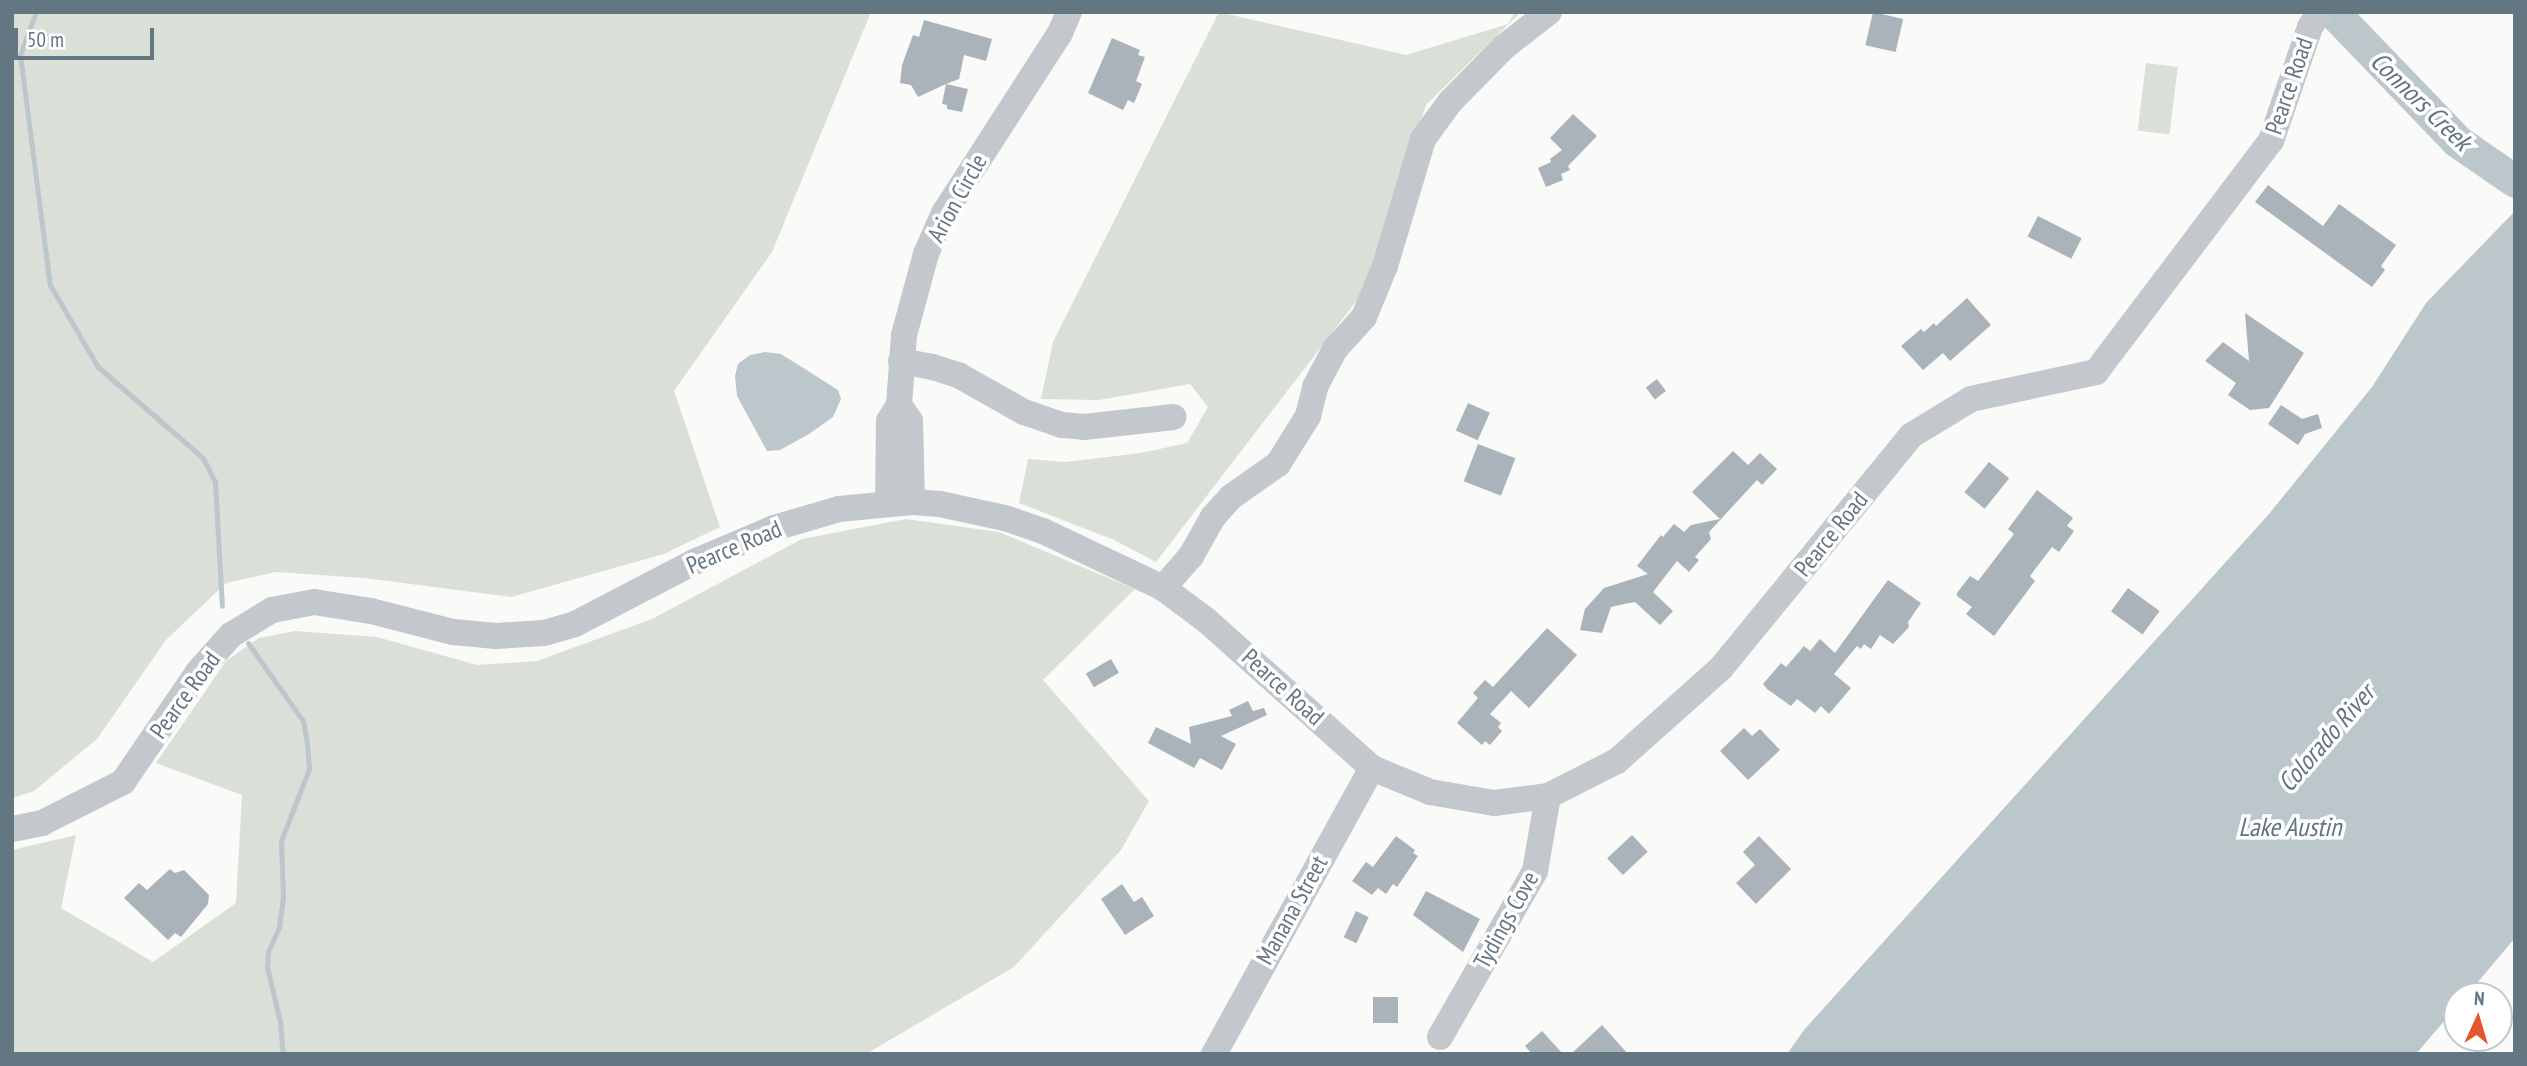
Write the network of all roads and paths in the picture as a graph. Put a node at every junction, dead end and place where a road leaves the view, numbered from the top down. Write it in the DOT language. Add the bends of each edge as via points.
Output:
graph roads {
  1 [pos="1069,12"];
  2 [pos="1549,12"];
  3 [pos="2320,14"];
  4 [pos="901,361"];
  5 [pos="1173,417"];
  6 [pos="900,503"];
  7 [pos="1163,588"];
  8 [pos="1372,768"];
  9 [pos="1548,796"];
  10 [pos="12,829"];
  11 [pos="1440,1037"];
  12 [pos="1214,1054"];
  1 -- 4 [label="street, Arion Circle" via="944,213 914,289"];
  2 -- 7 [label="street" via="1504,47 1450,102 1423,139 1385,266 1364,317 1335,349 1297,435 1278,464 1231,497 1213,517 1191,556"];
  3 -- 9 [label="street, Pearce Road" via="2310,27 2271,141 2096,372 1971,399 1912,435 1721,668 1617,761"];
  4 -- 5 [label="street" via="960,376 1024,412 1062,425 1084,427"];
  4 -- 6 [label="street, Arion Circle" via="899,405 910,421 900,441"];
  6 -- 7 [label="street, Pearce Road" via="940,504 1005,518 1043,531"];
  6 -- 10 [label="street, Pearce Road" via="839,509 774,528 694,562 575,624 544,633 496,636 453,632 314,602 272,610 231,635 198,672 123,782 42,823"];
  7 -- 8 [label="street, Pearce Road" via="1206,620"];
  8 -- 9 [label="street, Pearce Road" via="1430,792 1494,803"];
  8 -- 12 [label="street, Manana Street"];
  9 -- 11 [label="street, Tydings Cove" via="1535,871"];
}
